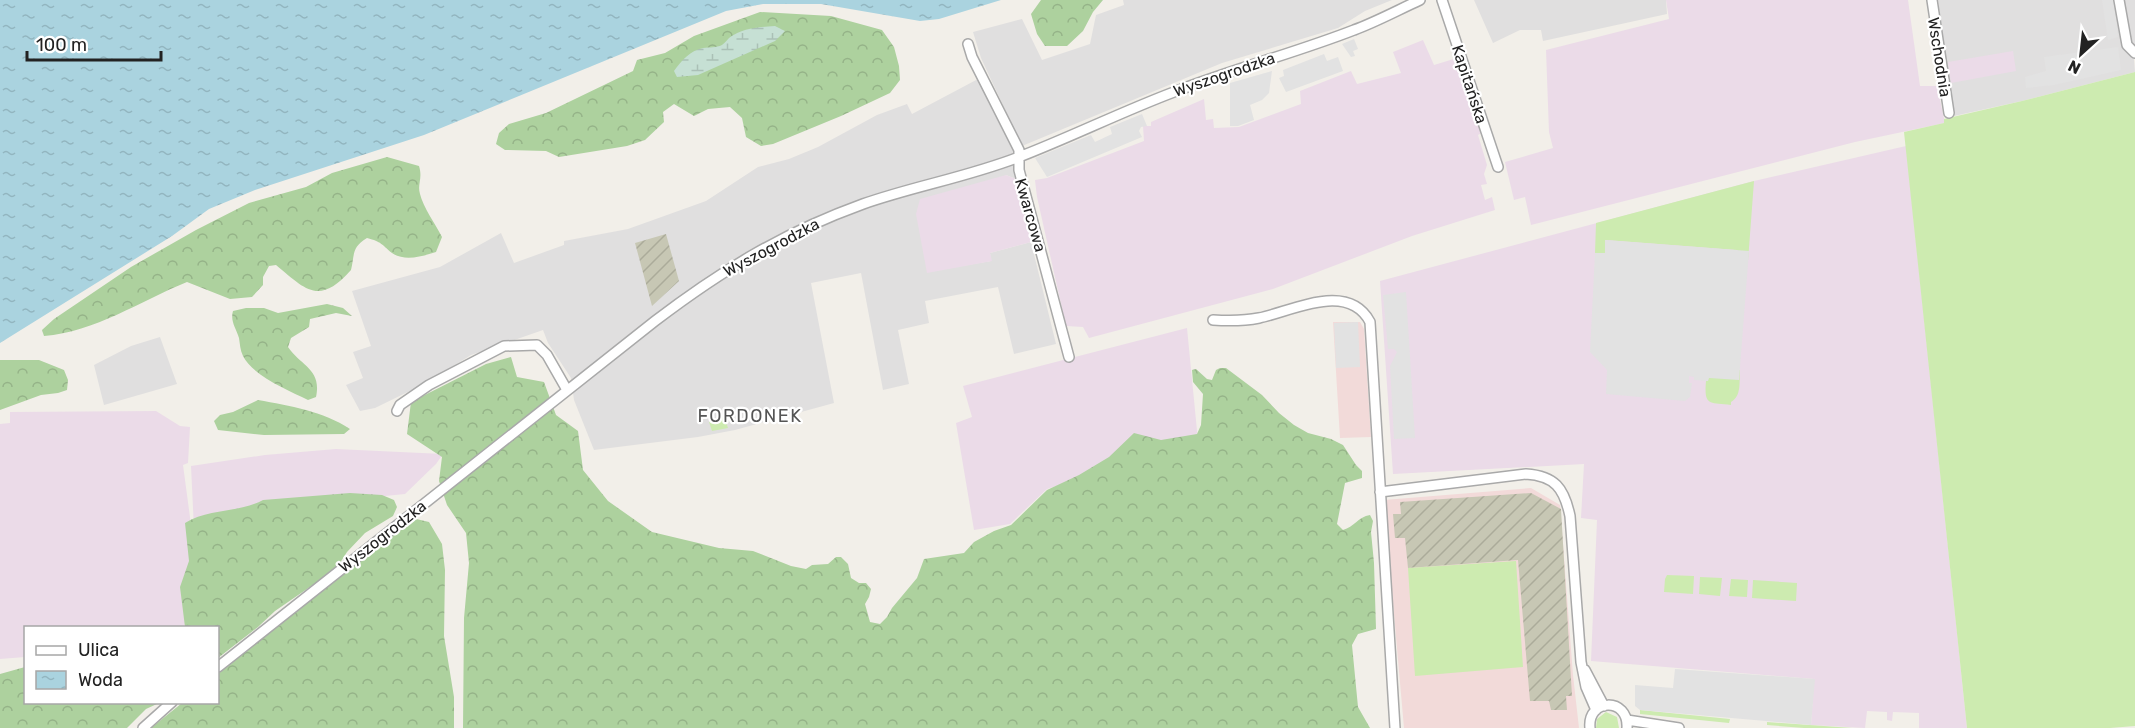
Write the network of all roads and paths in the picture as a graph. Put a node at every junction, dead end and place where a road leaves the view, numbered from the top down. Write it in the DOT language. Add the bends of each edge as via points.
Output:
graph roads {
  1 [pos="1420,0"];
  2 [pos="1442,0"];
  3 [pos="1932,0"];
  4 [pos="2120,0"];
  5 [pos="968,44"];
  6 [pos="2135,53"];
  7 [pos="1949,113"];
  8 [pos="1019,158"];
  9 [pos="1498,167"];
  10 [pos="1213,320"];
  11 [pos="1072,355"];
  12 [pos="567,390"];
  13 [pos="397,411"];
  14 [pos="1380,492"];
  15 [pos="219,666"];
  16 [pos="170,704"];
  17 [pos="1600,708"];
  18 [pos="1627,724"];
  19 [pos="143,728"];
  20 [pos="1395,728"];
  21 [pos="1590,728"];
  22 [pos="1679,728"];
  1 -- 8 [label="street, Wyszogrodzka" via="1355,30 1174,91"];
  2 -- 9 [label="street, Kapitańska"];
  3 -- 7 [label="street, Wschodnia"];
  4 -- 6 [label="street" via="2127,45"];
  5 -- 8 [label="street, Kwarcowa" via="1019,150"];
  8 -- 11 [label="street, Kwarcowa" via="1019,170"];
  8 -- 12 [label="street, Wyszogrodzka" via="873,201 779,239 695,290"];
  10 -- 14 [label="street" via="1258,318 1330,300 1352,304 1366,314 1372,330"];
  12 -- 13 [label="street" via="537,345 504,346 429,385"];
  12 -- 15 [label="street, Wyszogrodzka"];
  14 -- 17 [label="street" via="1526,474 1552,481 1565,496 1570,516 1581,662 1586,687"];
  14 -- 20 [label="street"];
  16 -- 19 [label="street"];
  17 -- 18 [label="street" via="1616,706 1625,714"];
  17 -- 21 [label="street" via="1590,718"];
  18 -- 22 [label="street"];
}
